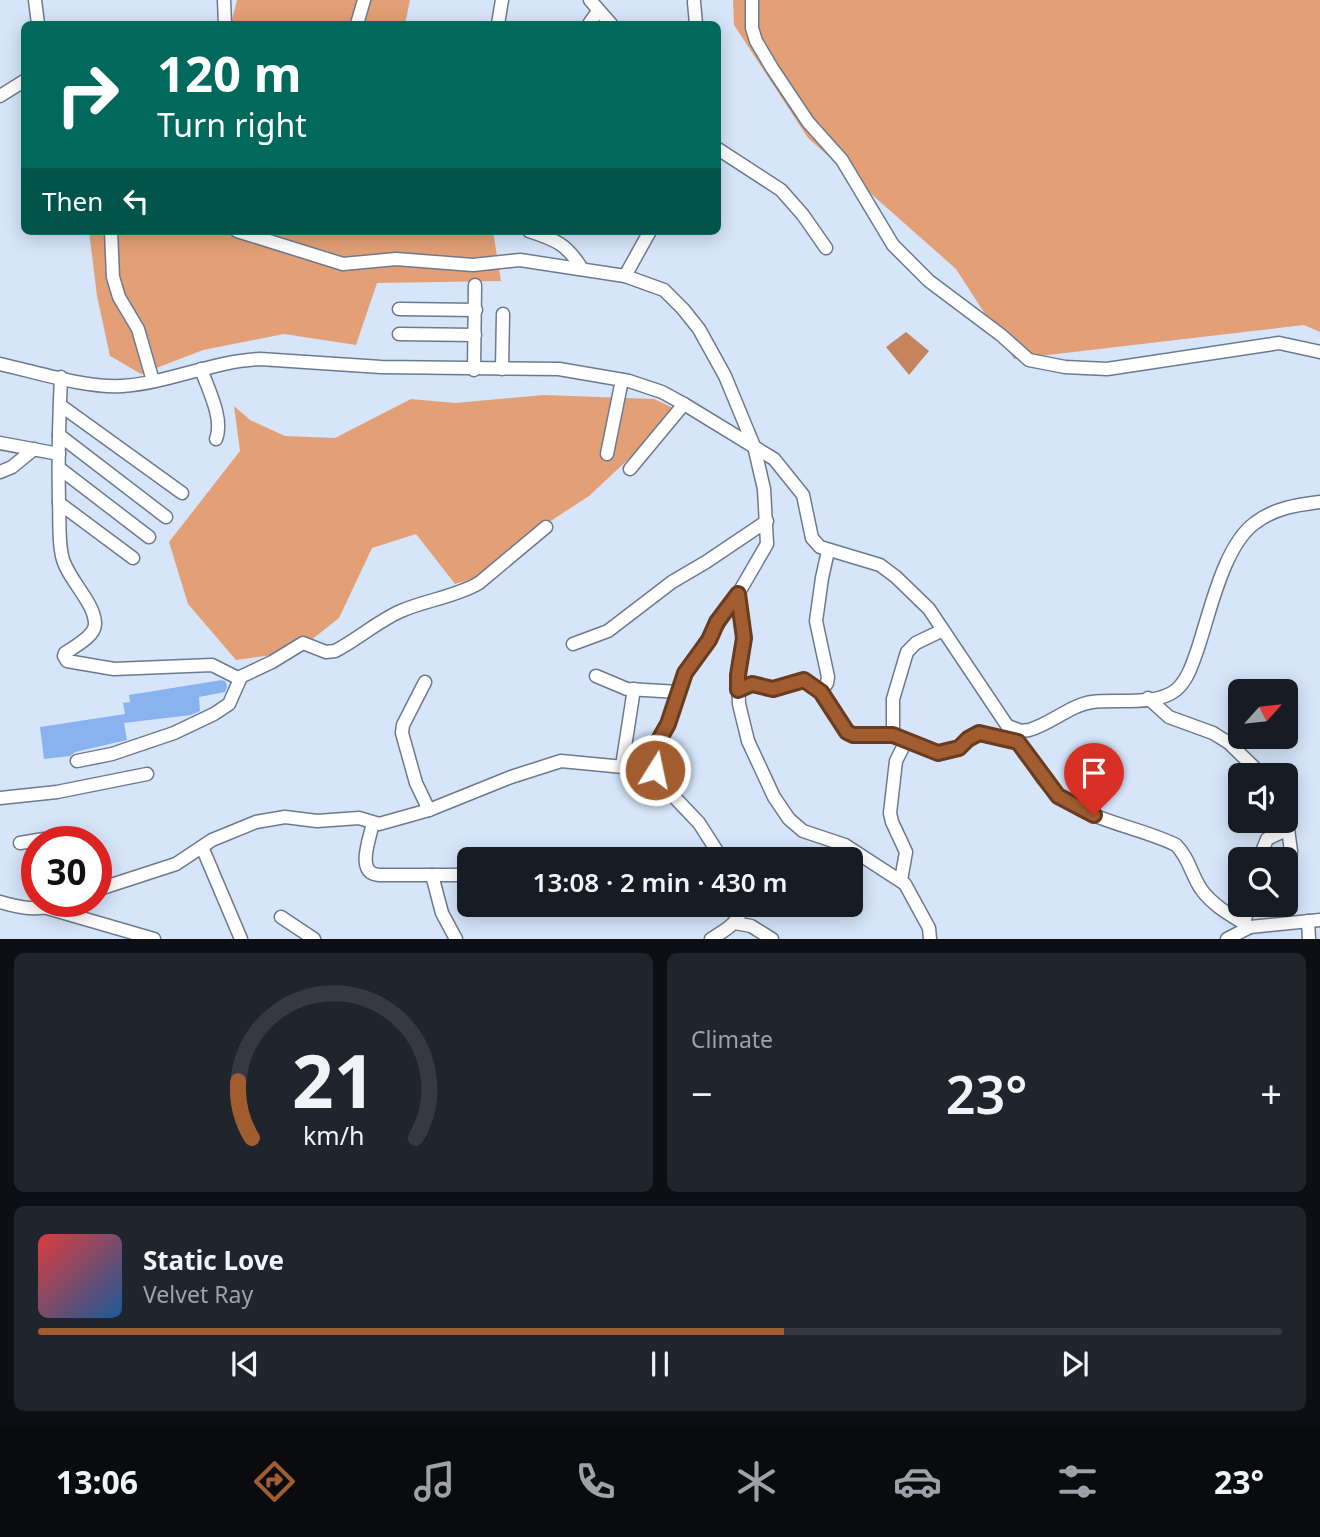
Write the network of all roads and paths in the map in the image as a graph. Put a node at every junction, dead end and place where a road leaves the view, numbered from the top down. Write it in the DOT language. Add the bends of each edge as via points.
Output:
graph roads {
  1 [pos="35,0"];
  2 [pos="224,0"];
  3 [pos="364,0"];
  4 [pos="502,0"];
  5 [pos="590,0"];
  6 [pos="752,0"];
  7 [pos="694,2"];
  8 [pos="598,11"];
  9 [pos="38,21"];
  10 [pos="225,21"];
  11 [pos="358,21"];
  12 [pos="498,21"];
  13 [pos="591,21"];
  14 [pos="608,21"];
  15 [pos="696,21"];
  16 [pos="21,83"];
  17 [pos="0,96"];
  18 [pos="721,151"];
  19 [pos="110,235"];
  20 [pos="250,235"];
  21 [pos="540,235"];
  22 [pos="648,235"];
  23 [pos="826,248"];
  24 [pos="582,269"];
  25 [pos="625,276"];
  26 [pos="475,285"];
  27 [pos="399,309"];
  28 [pos="475,310"];
  29 [pos="503,314"];
  30 [pos="399,334"];
  31 [pos="475,335"];
  32 [pos="1320,352"];
  33 [pos="0,364"];
  34 [pos="201,369"];
  35 [pos="502,369"];
  36 [pos="474,370"];
  37 [pos="61,377"];
  38 [pos="622,380"];
  39 [pos="153,381"];
  40 [pos="684,404"];
  41 [pos="60,405"];
  42 [pos="59,435"];
  43 [pos="215,439"];
  44 [pos="0,443"];
  45 [pos="754,446"];
  46 [pos="34,449"];
  47 [pos="607,454"];
  48 [pos="59,461"];
  49 [pos="631,469"];
  50 [pos="0,472"];
  51 [pos="182,493"];
  52 [pos="1320,502"];
  53 [pos="59,503"];
  54 [pos="166,517"];
  55 [pos="767,521"];
  56 [pos="546,527"];
  57 [pos="149,537"];
  58 [pos="828,551"];
  59 [pos="133,558"];
  60 [pos="738,594"];
  61 [pos="943,630"];
  62 [pos="573,644"];
  63 [pos="596,676"];
  64 [pos="241,677"];
  65 [pos="425,682"];
  66 [pos="634,689"];
  67 [pos="738,690"];
  68 [pos="679,692"];
  69 [pos="821,692"];
  70 [pos="1148,698"];
  71 [pos="1009,726"];
  72 [pos="893,735"];
  73 [pos="906,741"];
  74 [pos="1018,742"];
  75 [pos="77,761"];
  76 [pos="1250,763"];
  77 [pos="622,766"];
  78 [pos="655,770"];
  79 [pos="147,774"];
  80 [pos="0,798"];
  81 [pos="429,810"];
  82 [pos="373,822"];
  83 [pos="1280,833"];
  84 [pos="202,847"];
  85 [pos="714,847"];
  86 [pos="1264,847"];
  87 [pos="432,875"];
  88 [pos="457,875"];
  89 [pos="901,880"];
  90 [pos="112,885"];
  91 [pos="0,902"];
  92 [pos="21,908"];
  93 [pos="93,917"];
  94 [pos="738,917"];
  95 [pos="1248,917"];
  96 [pos="1285,917"];
  97 [pos="281,918"];
  98 [pos="1314,920"];
  99 [pos="734,923"];
  100 [pos="1285,924"];
  101 [pos="1247,925"];
  102 [pos="154,939"];
  103 [pos="242,939"];
  104 [pos="314,939"];
  105 [pos="456,939"];
  106 [pos="711,939"];
  107 [pos="772,939"];
  108 [pos="930,939"];
  109 [pos="1227,939"];
  110 [pos="1309,939"];
  1 -- 9 [label="street"];
  2 -- 10 [label="street"];
  3 -- 11 [label="street"];
  4 -- 12 [label="street"];
  5 -- 8 [label="street"];
  6 -- 32 [label="street" via="756,41 807,122 842,160 893,245 929,281 1029,360 1107,369 1279,343"];
  7 -- 15 [label="street"];
  8 -- 13 [label="street"];
  8 -- 14 [label="street"];
  16 -- 17 [label="street"];
  18 -- 23 [label="street" via="780,190"];
  19 -- 39 [label="street" via="113,277 138,329"];
  20 -- 24 [label="street" via="343,264 396,259 473,265 520,260"];
  21 -- 24 [label="street" via="562,243"];
  22 -- 25 [label="street"];
  24 -- 25 [label="street"];
  25 -- 45 [label="street" via="664,290 699,329 725,376"];
  26 -- 28 [label="street"];
  27 -- 28 [label="street"];
  28 -- 31 [label="street"];
  29 -- 35 [label="street"];
  30 -- 31 [label="street"];
  31 -- 36 [label="street"];
  33 -- 37 [label="street"];
  34 -- 36 [label="street" via="260,359"];
  34 -- 39 [label="street"];
  34 -- 43 [label="street" via="217,422"];
  35 -- 36 [label="street"];
  35 -- 38 [label="street" via="559,369"];
  37 -- 39 [label="street" via="120,386"];
  37 -- 41 [label="street"];
  38 -- 40 [label="street"];
  38 -- 47 [label="street"];
  40 -- 45 [label="street"];
  40 -- 49 [label="street"];
  41 -- 42 [label="street"];
  41 -- 51 [label="street"];
  42 -- 48 [label="street"];
  42 -- 54 [label="street"];
  44 -- 46 [label="street"];
  45 -- 55 [label="street"];
  45 -- 58 [label="street" via="774,459 799,489 812,538"];
  46 -- 48 [label="street"];
  46 -- 50 [label="street"];
  48 -- 53 [label="street"];
  48 -- 57 [label="street"];
  52 -- 70 [label="street" via="1270,513 1242,534 1226,565 1184,682 1164,696"];
  53 -- 59 [label="street"];
  53 -- 64 [label="street" via="62,558 95,624 88,636 65,653 67,661 114,668 212,665"];
  55 -- 60 [label="street" via="767,544"];
  55 -- 62 [label="street" via="672,582 608,631"];
  56 -- 64 [label="street" via="468,589 396,613 335,651 300,644"];
  58 -- 61 [label="street" via="880,565 929,609"];
  58 -- 69 [label="street" via="816,621 828,677"];
  60 -- 67 [label="street" via="744,638"];
  60 -- 68 [label="street" via="690,665"];
  61 -- 71 [label="street"];
  61 -- 72 [label="street" via="916,642 908,652 893,699"];
  63 -- 66 [label="street"];
  64 -- 75 [label="street" via="229,704 214,714 174,733"];
  65 -- 81 [label="street" via="402,733"];
  66 -- 68 [label="street"];
  66 -- 77 [label="street"];
  67 -- 69 [label="street" via="752,684 773,689 804,680"];
  67 -- 89 [label="street" via="752,754 789,820 803,831 851,848"];
  68 -- 78 [label="street" via="659,740"];
  69 -- 72 [label="street" via="847,732"];
  70 -- 71 [label="street" via="1091,702 1029,730"];
  70 -- 76 [label="street" via="1169,717 1229,743"];
  71 -- 74 [label="street"];
  72 -- 73 [label="street"];
  73 -- 74 [label="street" via="938,753 959,748 979,733"];
  73 -- 89 [label="street" via="896,761 890,813 906,852"];
  74 -- 101 [label="street" via="1051,789 1069,804 1176,845 1208,898"];
  77 -- 78 [label="street"];
  77 -- 81 [label="street" via="561,761"];
  78 -- 85 [label="street" via="659,781"];
  79 -- 80 [label="street"];
  81 -- 82 [label="street"];
  82 -- 84 [label="street" via="275,818 235,829"];
  82 -- 87 [label="street" via="367,871 373,875"];
  83 -- 86 [label="street" via="1267,839"];
  84 -- 90 [label="street" via="176,863"];
  84 -- 103 [label="street"];
  87 -- 88 [label="street"];
  87 -- 105 [label="street" via="442,913"];
  89 -- 108 [label="street" via="929,928"];
  91 -- 92 [label="street"];
  93 -- 102 [label="street"];
  94 -- 99 [label="street"];
  95 -- 101 [label="street"];
  96 -- 100 [label="street"];
  97 -- 104 [label="street"];
  98 -- 100 [label="street"];
  98 -- 110 [label="street"];
  99 -- 106 [label="street"];
  99 -- 107 [label="street" via="751,926"];
  100 -- 101 [label="street"];
  101 -- 109 [label="street"];
}
